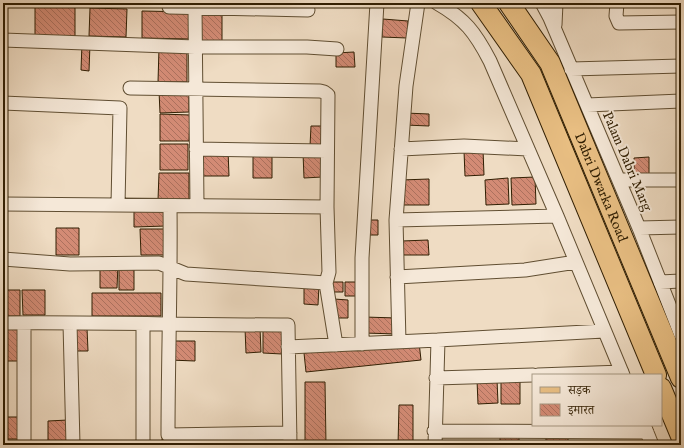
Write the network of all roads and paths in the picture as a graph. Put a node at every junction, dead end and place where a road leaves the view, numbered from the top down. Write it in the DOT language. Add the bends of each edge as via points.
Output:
graph roads {
  1 [pos="169,3"];
  2 [pos="377,3"];
  3 [pos="418,3"];
  4 [pos="437,3"];
  5 [pos="481,3"];
  6 [pos="509,3"];
  7 [pos="542,3"];
  8 [pos="556,3"];
  9 [pos="617,3"];
  10 [pos="195,9"];
  11 [pos="308,10"];
  12 [pos="681,22"];
  13 [pos="555,30"];
  14 [pos="3,40"];
  15 [pos="195,47"];
  16 [pos="337,49"];
  17 [pos="681,66"];
  18 [pos="571,69"];
  19 [pos="130,88"];
  20 [pos="196,89"];
  21 [pos="681,101"];
  22 [pos="3,103"];
  23 [pos="587,105"];
  24 [pos="196,149"];
  25 [pos="401,149"];
  26 [pos="528,149"];
  27 [pos="327,151"];
  28 [pos="620,180"];
  29 [pos="681,180"];
  30 [pos="3,204"];
  31 [pos="118,205"];
  32 [pos="197,205"];
  33 [pos="170,206"];
  34 [pos="327,207"];
  35 [pos="557,216"];
  36 [pos="396,220"];
  37 [pos="681,227"];
  38 [pos="639,228"];
  39 [pos="3,259"];
  40 [pos="576,262"];
  41 [pos="171,269"];
  42 [pos="396,277"];
  43 [pos="681,281"];
  44 [pos="326,282"];
  45 [pos="660,282"];
  46 [pos="70,322"];
  47 [pos="3,323"];
  48 [pos="24,323"];
  49 [pos="168,323"];
  50 [pos="143,324"];
  51 [pos="604,331"];
  52 [pos="681,335"];
  53 [pos="438,340"];
  54 [pos="399,342"];
  55 [pos="362,344"];
  56 [pos="336,345"];
  57 [pos="288,347"];
  58 [pos="622,374"];
  59 [pos="656,374"];
  60 [pos="532,375"];
  61 [pos="436,378"];
  62 [pos="681,378"];
  63 [pos="662,390"];
  64 [pos="645,428"];
  65 [pos="434,431"];
  66 [pos="681,436"];
  67 [pos="290,439"];
  68 [pos="24,445"];
  69 [pos="73,445"];
  70 [pos="144,445"];
  71 [pos="435,445"];
  72 [pos="652,445"];
  1 -- 10 [label="street" via="169,7"];
  2 -- 55 [label="street" via="362,250"];
  3 -- 25 [label="street" via="406,86"];
  4 -- 26 [label="street" via="464,20 480,42"];
  5 -- 59 [label="main road, Dabri Dwarka Road" via="531,74"];
  6 -- 62 [label="main road, Dabri Dwarka Road" via="550,63"];
  7 -- 13 [label="street, Palam Dabri Marg"];
  8 -- 13 [label="street"];
  9 -- 12 [label="street" via="616,16 619,23"];
  10 -- 11 [label="street"];
  10 -- 15 [label="street"];
  13 -- 18 [label="street, Palam Dabri Marg"];
  14 -- 15 [label="street"];
  15 -- 16 [label="street"];
  15 -- 20 [label="street"];
  17 -- 18 [label="street"];
  18 -- 23 [label="street, Palam Dabri Marg"];
  19 -- 20 [label="street"];
  20 -- 24 [label="street"];
  20 -- 27 [label="street" via="324,92 328,99"];
  21 -- 23 [label="street"];
  22 -- 31 [label="street" via="120,108"];
  23 -- 28 [label="street, Palam Dabri Marg"];
  24 -- 27 [label="street"];
  24 -- 32 [label="street"];
  25 -- 26 [label="street" via="464,146"];
  25 -- 36 [label="street"];
  26 -- 35 [label="street"];
  27 -- 34 [label="street"];
  28 -- 29 [label="street"];
  28 -- 38 [label="street, Palam Dabri Marg"];
  30 -- 31 [label="street"];
  31 -- 33 [label="street"];
  32 -- 33 [label="street"];
  32 -- 34 [label="street"];
  33 -- 41 [label="street"];
  34 -- 44 [label="street" via="329,272"];
  35 -- 36 [label="street"];
  35 -- 40 [label="street"];
  36 -- 42 [label="street"];
  37 -- 38 [label="street"];
  38 -- 45 [label="street, Palam Dabri Marg"];
  39 -- 41 [label="street" via="70,264 159,263"];
  40 -- 42 [label="street" via="525,270"];
  40 -- 51 [label="street"];
  41 -- 44 [label="street" via="186,274"];
  41 -- 49 [label="street"];
  42 -- 54 [label="street"];
  43 -- 45 [label="street"];
  44 -- 56 [label="street"];
  45 -- 52 [label="street, Palam Dabri Marg"];
  46 -- 48 [label="street"];
  46 -- 50 [label="street"];
  46 -- 69 [label="street"];
  47 -- 48 [label="street"];
  48 -- 68 [label="street"];
  49 -- 50 [label="street"];
  49 -- 57 [label="street" via="288,325"];
  49 -- 67 [label="street" via="168,434"];
  50 -- 70 [label="street"];
  51 -- 53 [label="street"];
  51 -- 58 [label="street"];
  53 -- 54 [label="street"];
  53 -- 61 [label="street"];
  54 -- 55 [label="street"];
  55 -- 56 [label="street"];
  56 -- 57 [label="street"];
  57 -- 67 [label="street"];
  60 -- 61 [label="street"];
  61 -- 65 [label="street"];
  63 -- 66 [label="main road"];
  64 -- 65 [label="street"];
  64 -- 72 [label="street"];
  65 -- 71 [label="street"];
}
